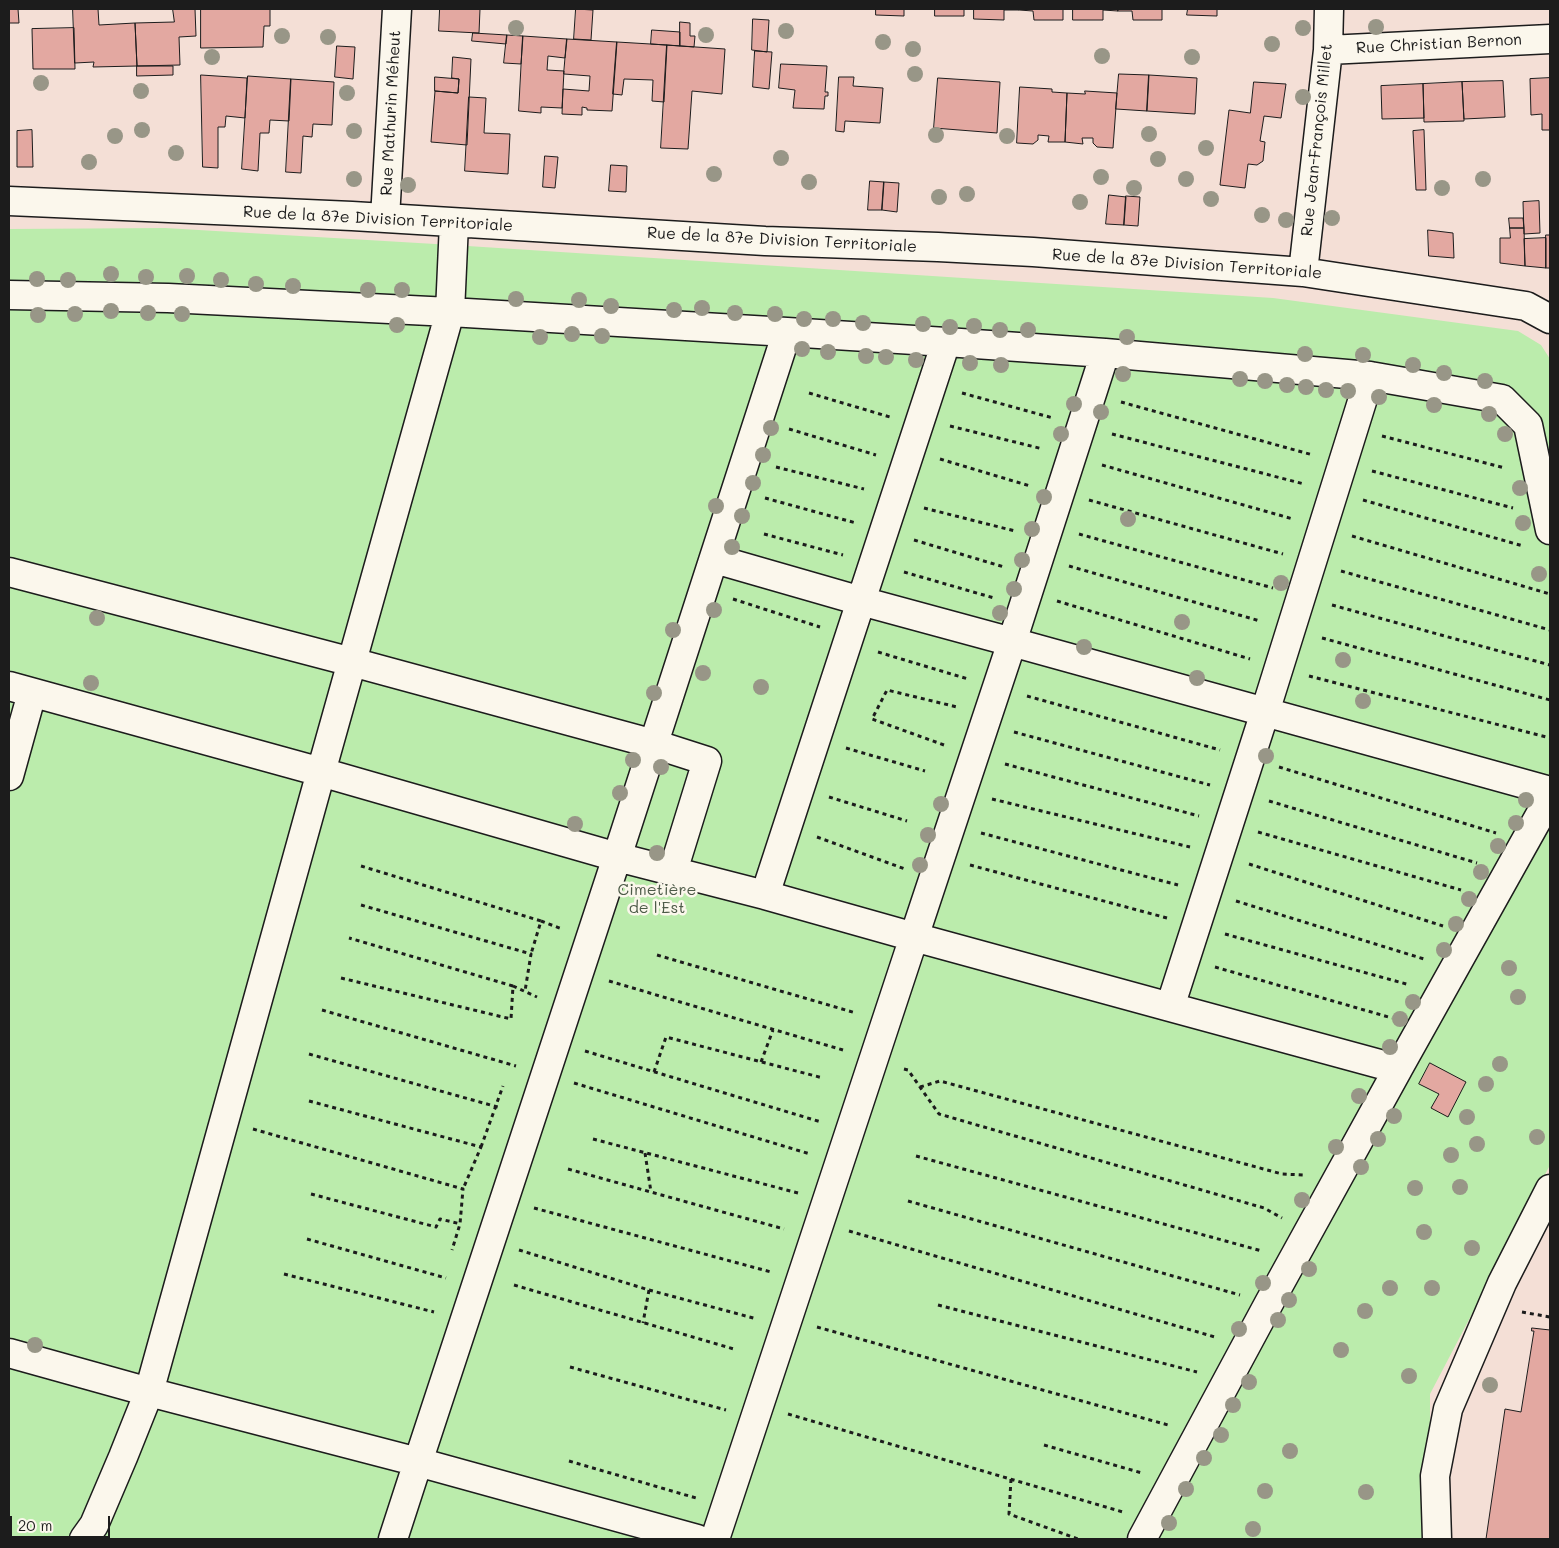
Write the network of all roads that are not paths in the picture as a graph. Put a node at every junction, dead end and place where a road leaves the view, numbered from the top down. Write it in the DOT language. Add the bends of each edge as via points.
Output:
graph roads {
  1 [pos="397,9"];
  2 [pos="1328,9"];
  3 [pos="1550,39"];
  4 [pos="1328,50"];
  5 [pos="9,201"];
  6 [pos="385,218"];
  7 [pos="454,223"];
  8 [pos="1303,272"];
  9 [pos="9,295"];
  10 [pos="450,312"];
  11 [pos="1550,319"];
  12 [pos="787,332"];
  13 [pos="946,342"];
  14 [pos="1105,353"];
  15 [pos="1370,376"];
  16 [pos="1543,532"];
  17 [pos="715,559"];
  18 [pos="9,572"];
  19 [pos="861,601"];
  20 [pos="1012,642"];
  21 [pos="352,662"];
  22 [pos="20,689"];
  23 [pos="1265,712"];
  24 [pos="654,744"];
  25 [pos="322,772"];
  26 [pos="9,776"];
  27 [pos="1550,791"];
  28 [pos="1550,797"];
  29 [pos="617,857"];
  30 [pos="672,871"];
  31 [pos="765,895"];
  32 [pos="914,937"];
  33 [pos="1170,1007"];
  34 [pos="1398,1069"];
  35 [pos="1550,1189"];
  36 [pos="9,1353"];
  37 [pos="148,1392"];
  38 [pos="418,1462"];
  39 [pos="1147,1530"];
  40 [pos="90,1534"];
  41 [pos="393,1539"];
  42 [pos="697,1539"];
  43 [pos="715,1539"];
  44 [pos="1437,1539"];
  1 -- 6 [label="street, Rue Mathurin Méheut"];
  2 -- 4 [label="street, Rue Jean-François Millet"];
  3 -- 4 [label="street, Rue Christian Bernon"];
  4 -- 8 [label="street, Rue Jean-François Millet"];
  5 -- 6 [label="street, Rue de la 87e Division Territoriale"];
  6 -- 7 [label="street, Rue de la 87e Division Territoriale"];
  7 -- 8 [label="street, Rue de la 87e Division Territoriale" via="766,241 938,247"];
  7 -- 10 [label="street"];
  8 -- 11 [label="street, Rue de la 87e Division Territoriale" via="1526,306"];
  9 -- 10 [label="street" via="168,298"];
  10 -- 12 [label="street"];
  10 -- 21 [label="street"];
  12 -- 13 [label="street"];
  12 -- 17 [label="street"];
  13 -- 14 [label="street"];
  13 -- 19 [label="street" via="912,447 883,496 884,530"];
  14 -- 15 [label="street"];
  14 -- 20 [label="street"];
  15 -- 16 [label="street" via="1502,399 1528,425"];
  15 -- 23 [label="street"];
  17 -- 19 [label="street"];
  17 -- 24 [label="street"];
  18 -- 21 [label="street"];
  19 -- 20 [label="street"];
  19 -- 31 [label="street"];
  20 -- 23 [label="street"];
  20 -- 32 [label="street"];
  21 -- 24 [label="street"];
  21 -- 25 [label="street"];
  22 -- 25 [label="street"];
  22 -- 26 [label="street"];
  23 -- 27 [label="street"];
  23 -- 33 [label="street" via="1219,854 1210,893"];
  24 -- 29 [label="street"];
  24 -- 30 [label="street" via="707,761"];
  25 -- 29 [label="street"];
  25 -- 37 [label="street"];
  28 -- 34 [label="street"];
  29 -- 30 [label="street"];
  29 -- 38 [label="street"];
  30 -- 31 [label="street"];
  31 -- 32 [label="street"];
  32 -- 33 [label="street"];
  32 -- 43 [label="street"];
  33 -- 34 [label="street"];
  34 -- 39 [label="street"];
  35 -- 44 [label="street" via="1502,1283 1448,1409 1435,1476"];
  36 -- 37 [label="street"];
  37 -- 38 [label="street"];
  37 -- 40 [label="street"];
  38 -- 41 [label="street"];
  38 -- 42 [label="street"];
}
